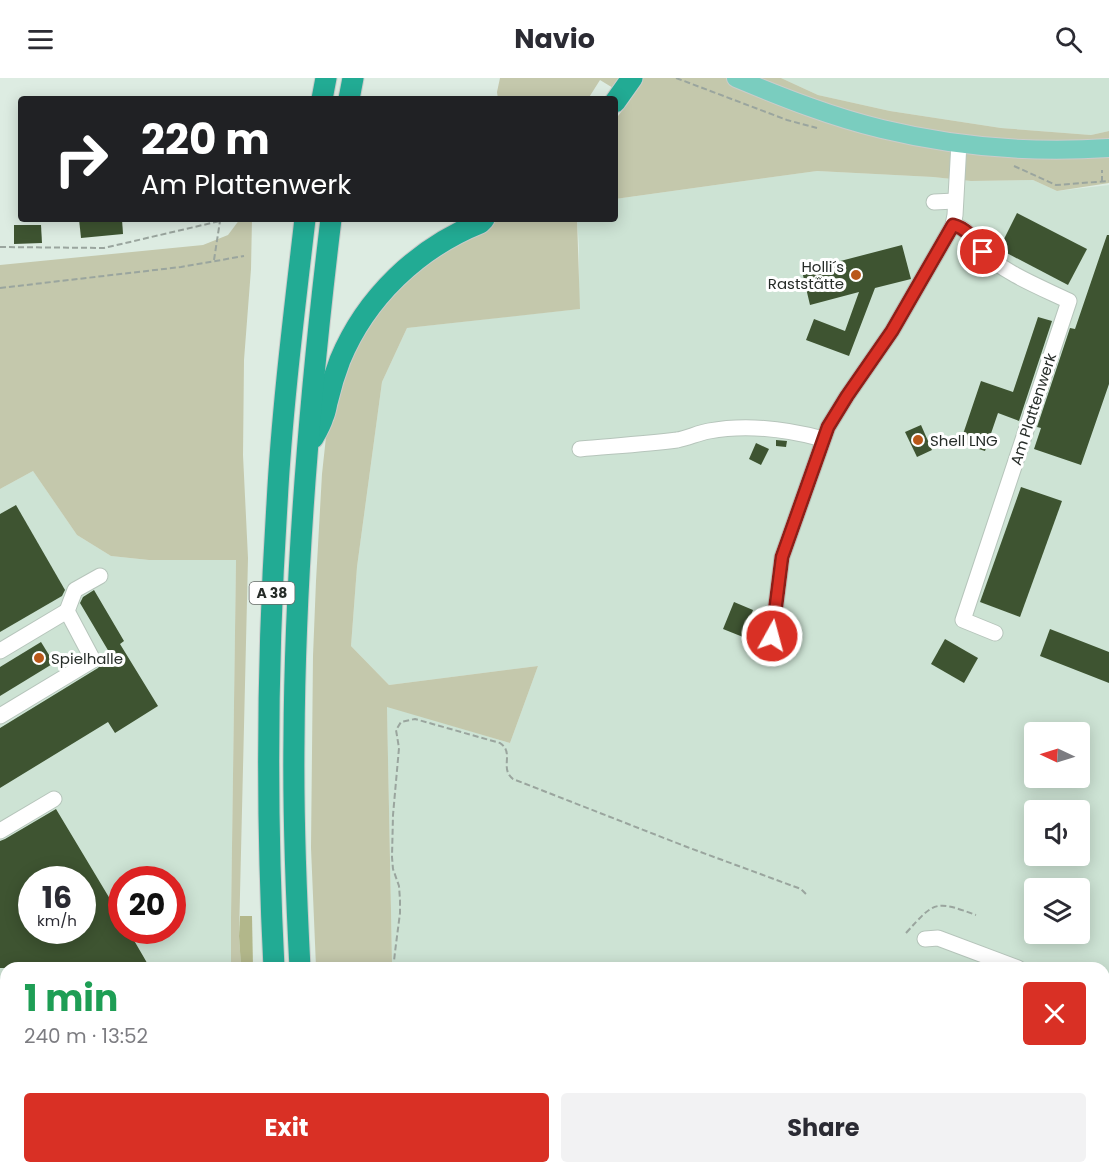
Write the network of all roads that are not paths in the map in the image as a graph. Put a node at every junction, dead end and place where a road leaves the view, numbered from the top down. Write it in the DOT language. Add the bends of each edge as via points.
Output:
graph roads {
  1 [pos="326,78"];
  2 [pos="353,78"];
  3 [pos="363,78"];
  4 [pos="736,78"];
  5 [pos="323,96"];
  6 [pos="350,96"];
  7 [pos="364,96"];
  8 [pos="959,143"];
  9 [pos="1109,148"];
  10 [pos="955,201"];
  11 [pos="934,202"];
  12 [pos="305,222"];
  13 [pos="332,222"];
  14 [pos="481,222"];
  15 [pos="953,225"];
  16 [pos="823,439"];
  17 [pos="580,449"];
  18 [pos="306,452"];
  19 [pos="100,576"];
  20 [pos="67,611"];
  21 [pos="994,633"];
  22 [pos="772,636"];
  23 [pos="0,651"];
  24 [pos="0,716"];
  25 [pos="54,799"];
  26 [pos="0,831"];
  27 [pos="925,939"];
  28 [pos="274,962"];
  29 [pos="300,962"];
  30 [pos="1002,962"];
  1 -- 5 [label="highway"];
  2 -- 6 [label="highway"];
  3 -- 7 [label="highway"];
  4 -- 8 [label="main road" via="848,119"];
  8 -- 9 [label="main road" via="1032,150"];
  8 -- 10 [label="street"];
  10 -- 11 [label="street"];
  10 -- 15 [label="street"];
  12 -- 28 [label="highway, A 38" via="286,386 272,606"];
  13 -- 18 [label="highway, A 38"];
  14 -- 18 [label="highway" via="412,262 370,307 341,359 324,417"];
  15 -- 16 [label="street"];
  15 -- 21 [label="street, Am Plattenwerk" via="962,227 1000,266 1069,301 963,620"];
  16 -- 17 [label="street" via="771,428 736,428 680,439"];
  16 -- 22 [label="street" via="782,557"];
  18 -- 29 [label="highway, A 38" via="294,741"];
  19 -- 20 [label="street" via="75,590"];
  20 -- 23 [label="street"];
  20 -- 24 [label="street" via="93,660"];
  25 -- 26 [label="street"];
  27 -- 30 [label="street" via="938,938"];
}
